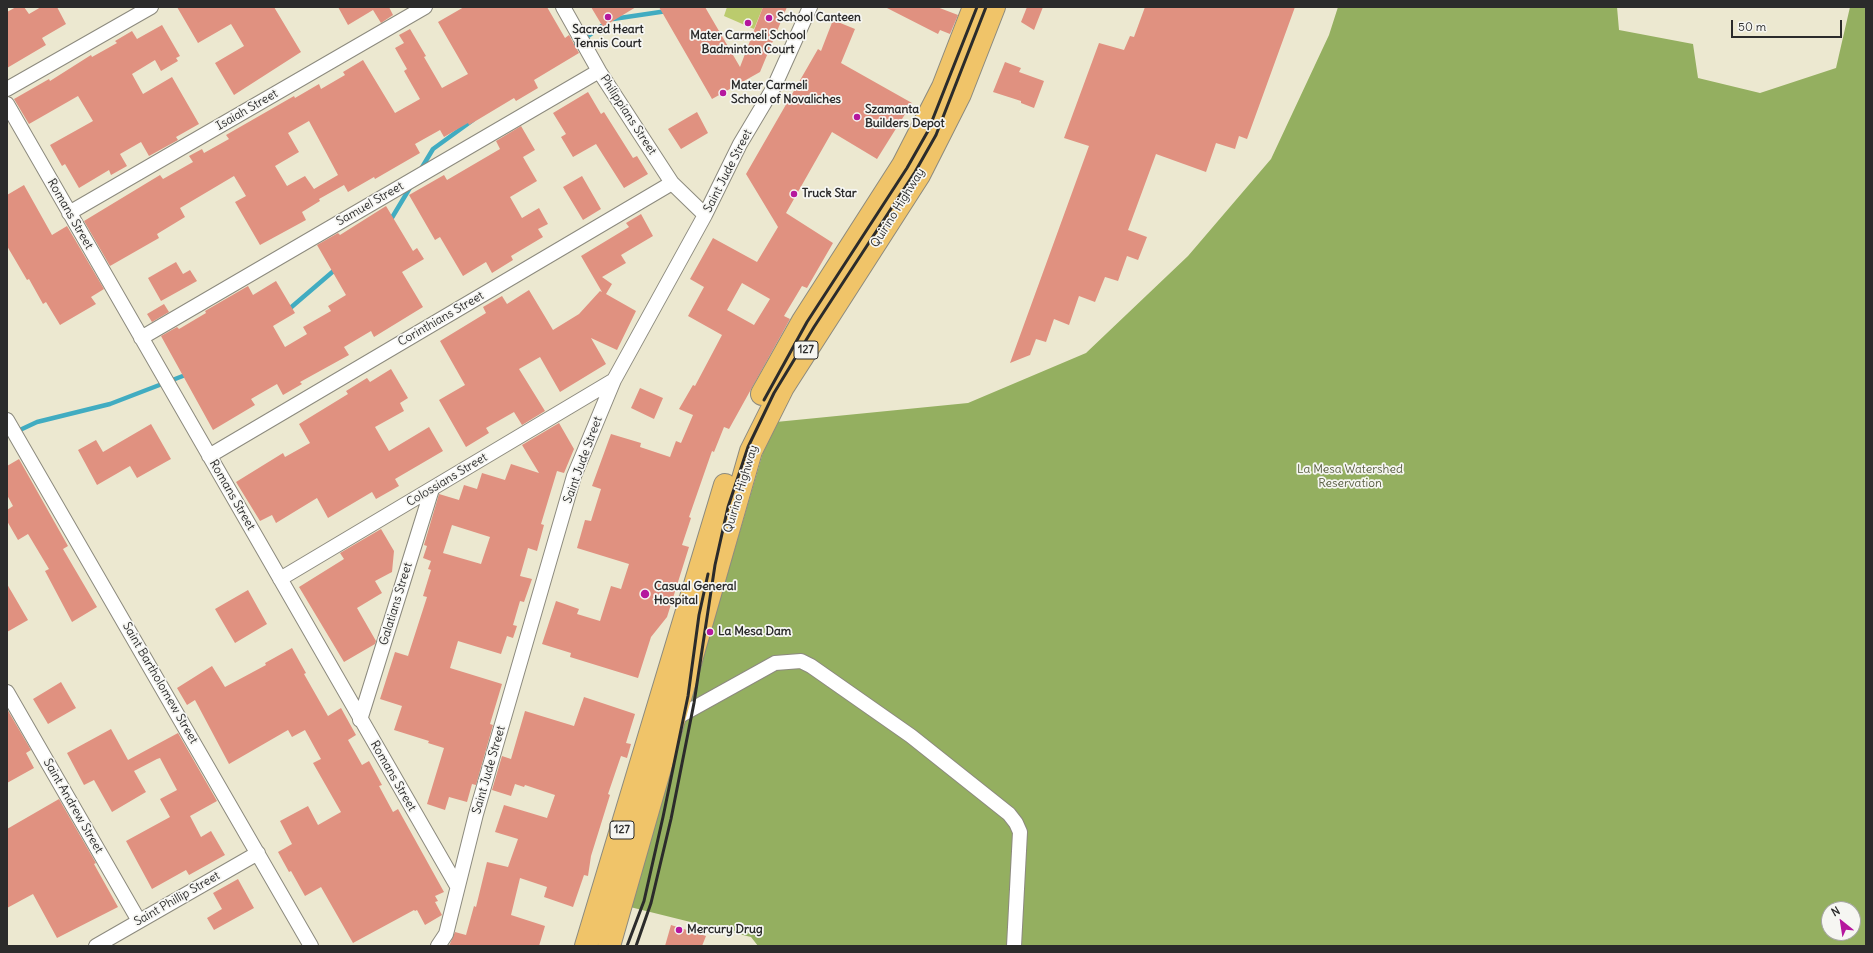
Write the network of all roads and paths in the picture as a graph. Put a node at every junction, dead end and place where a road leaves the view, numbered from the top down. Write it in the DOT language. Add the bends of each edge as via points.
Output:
graph roads {
  1 [pos="151,7"];
  2 [pos="425,7"];
  3 [pos="563,7"];
  4 [pos="810,7"];
  5 [pos="974,7"];
  6 [pos="994,7"];
  7 [pos="599,71"];
  8 [pos="7,89"];
  9 [pos="7,104"];
  10 [pos="672,183"];
  11 [pos="69,213"];
  12 [pos="705,215"];
  13 [pos="141,338"];
  14 [pos="614,380"];
  15 [pos="7,420"];
  16 [pos="209,456"];
  17 [pos="432,489"];
  18 [pos="280,579"];
  19 [pos="7,692"];
  20 [pos="666,716"];
  21 [pos="360,720"];
  22 [pos="258,853"];
  23 [pos="457,886"];
  24 [pos="139,921"];
  25 [pos="96,946"];
  26 [pos="311,946"];
  27 [pos="438,946"];
  28 [pos="586,946"];
  29 [pos="610,946"];
  30 [pos="1014,946"];
  1 -- 8 [label="street"];
  2 -- 11 [label="street, Isaiah Street"];
  3 -- 7 [label="street, Philippians Street"];
  4 -- 12 [label="street, Saint Jude Street" via="774,86 740,144"];
  5 -- 20 [label="main road, Quirino Highway / 127" via="943,87 903,165 803,321 767,385 737,447"];
  6 -- 20 [label="main road, Quirino Highway / 127" via="960,94 919,175 783,387 751,451"];
  7 -- 10 [label="street, Philippians Street"];
  7 -- 13 [label="street, Samuel Street"];
  9 -- 11 [label="street, Romans Street"];
  10 -- 12 [label="street, Philippians Street"];
  10 -- 16 [label="street, Corinthians Street"];
  11 -- 13 [label="street, Romans Street"];
  12 -- 14 [label="street, Saint Jude Street"];
  13 -- 16 [label="street, Romans Street"];
  14 -- 17 [label="street, Colossians Street"];
  14 -- 23 [label="street, Saint Jude Street" via="574,476"];
  15 -- 22 [label="street, Saint Bartholomew Street"];
  16 -- 18 [label="street, Romans Street"];
  17 -- 18 [label="street, Colossians Street"];
  17 -- 21 [label="street, Galatians Street"];
  18 -- 21 [label="street, Romans Street"];
  19 -- 24 [label="street, Saint Andrew Street"];
  20 -- 28 [label="main road, Quirino Highway / 127"];
  20 -- 29 [label="main road, Quirino Highway / 127"];
  20 -- 30 [label="street" via="775,663 801,661 811,666 911,736 1010,814 1020,832"];
  21 -- 23 [label="street, Romans Street"];
  22 -- 24 [label="street, Saint Phillip Street"];
  22 -- 26 [label="street, Saint Bartholomew Street"];
  23 -- 27 [label="street, Saint Jude Street" via="446,934"];
  24 -- 25 [label="street, Saint Phillip Street"];
}
